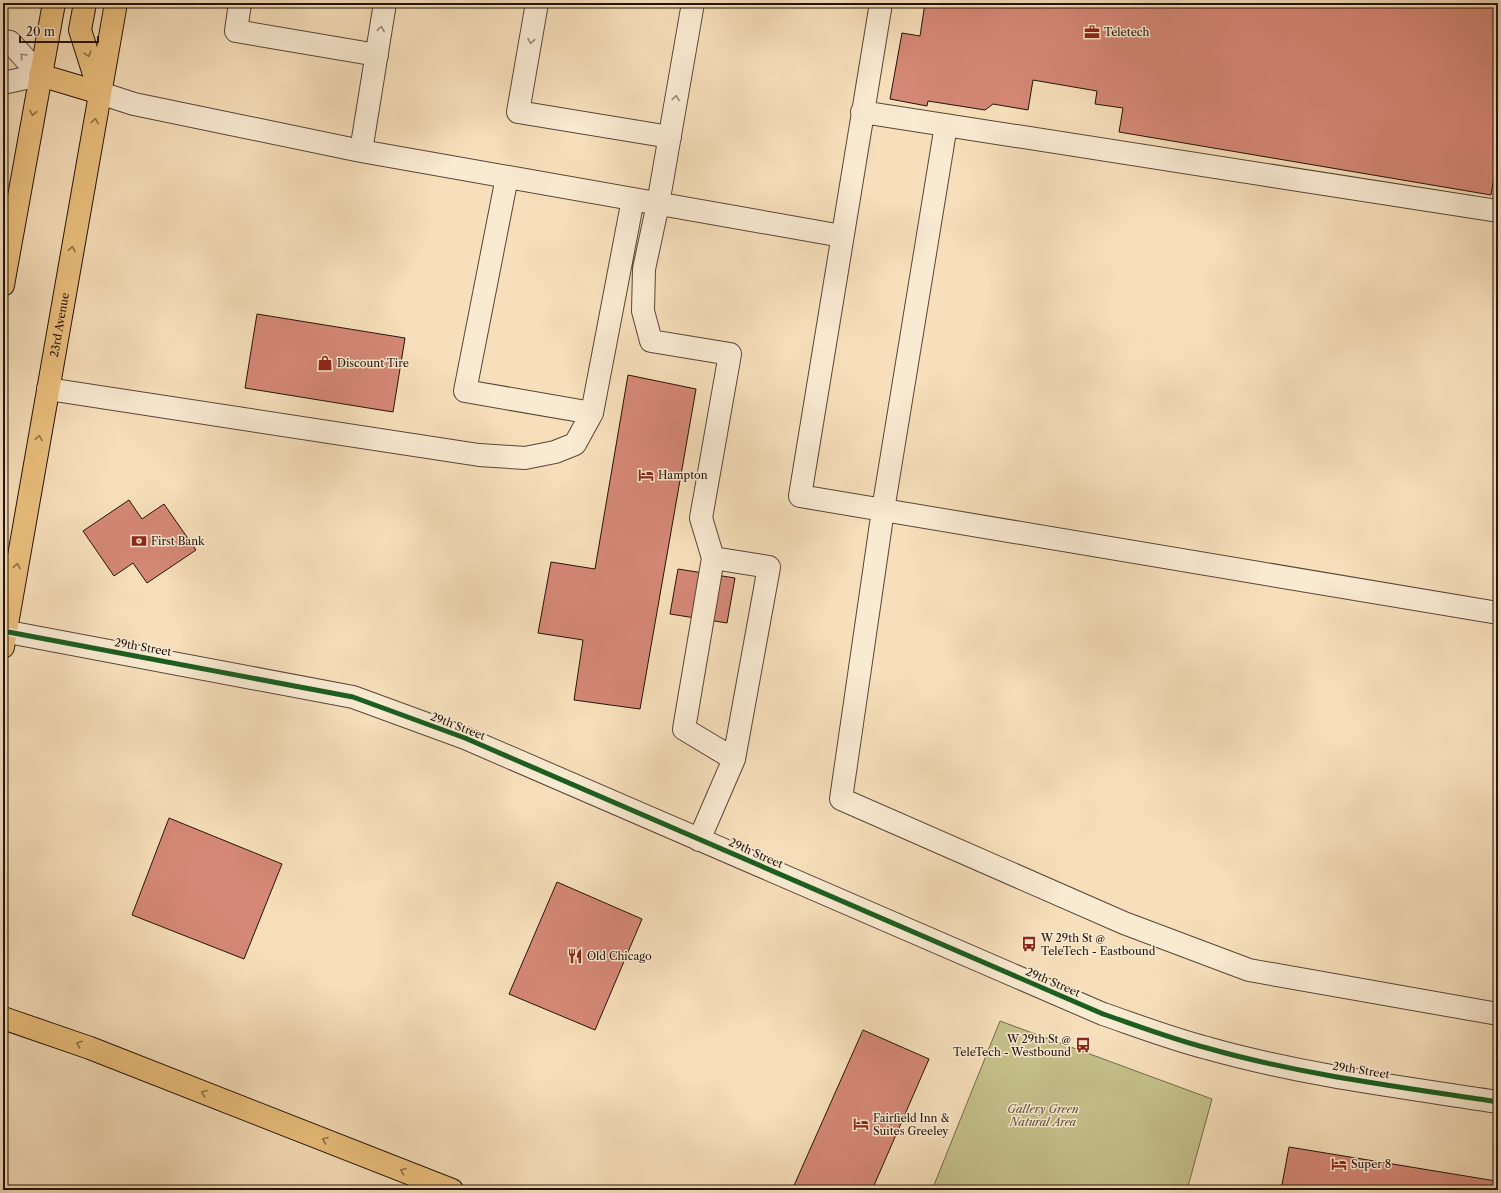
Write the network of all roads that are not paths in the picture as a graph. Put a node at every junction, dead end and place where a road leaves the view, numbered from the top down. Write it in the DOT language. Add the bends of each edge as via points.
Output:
graph roads {
  1 [pos="54,3"];
  2 [pos="85,3"];
  3 [pos="116,3"];
  4 [pos="240,3"];
  5 [pos="385,3"];
  6 [pos="537,3"];
  7 [pos="693,3"];
  8 [pos="881,3"];
  9 [pos="3,40"];
  10 [pos="377,55"];
  11 [pos="40,75"];
  12 [pos="3,83"];
  13 [pos="100,93"];
  14 [pos="862,112"];
  15 [pos="946,125"];
  16 [pos="670,137"];
  17 [pos="361,151"];
  18 [pos="507,177"];
  19 [pos="633,199"];
  20 [pos="658,204"];
  21 [pos="1498,211"];
  22 [pos="842,236"];
  23 [pos="3,285"];
  24 [pos="48,389"];
  25 [pos="592,413"];
  26 [pos="883,510"];
  27 [pos="713,558"];
  28 [pos="1498,613"];
  29 [pos="4,637"];
  30 [pos="734,759"];
  31 [pos="699,840"];
  32 [pos="1498,1014"];
  33 [pos="3,1018"];
  34 [pos="1498,1102"];
  35 [pos="452,1190"];
  1 -- 11 [label="main road"];
  2 -- 13 [label="main road, one-way" via="80,30"];
  3 -- 13 [label="main road, 23rd Avenue"];
  4 -- 10 [label="street" via="236,30"];
  10 -- 5 [label="street, one-way"];
  6 -- 16 [label="street, one-way" via="518,112"];
  16 -- 7 [label="street, one-way"];
  8 -- 14 [label="street"];
  11 -- 9 [label="street, one-way" via="10,42"];
  10 -- 17 [label="street"];
  11 -- 12 [label="street"];
  11 -- 13 [label="main road"];
  11 -- 23 [label="main road, one-way"];
  13 -- 17 [label="street" via="134,104"];
  24 -- 13 [label="main road, 23rd Avenue, one-way"];
  14 -- 15 [label="street"];
  14 -- 22 [label="street"];
  15 -- 21 [label="street"];
  15 -- 26 [label="street"];
  16 -- 20 [label="street"];
  17 -- 18 [label="street"];
  18 -- 19 [label="street"];
  18 -- 25 [label="street" via="465,391"];
  19 -- 20 [label="street"];
  19 -- 25 [label="street"];
  20 -- 22 [label="street"];
  20 -- 27 [label="street" via="644,269 643,310 651,341 730,354 701,518"];
  22 -- 26 [label="street" via="800,496"];
  24 -- 25 [label="street" via="479,455 526,458 555,452 574,444"];
  29 -- 24 [label="main road, 23rd Avenue, one-way"];
  26 -- 28 [label="street"];
  26 -- 32 [label="street" via="841,798 1124,923 1249,970"];
  27 -- 30 [label="street" via="684,729"];
  27 -- 30 [label="street" via="769,567"];
  29 -- 31 [label="street, 29th Street" via="353,697 464,738"];
  30 -- 31 [label="street"];
  31 -- 34 [label="street, 29th Street" via="1103,1014 1200,1046 1330,1076"];
  35 -- 33 [label="main road, one-way" via="90,1048"];
}
